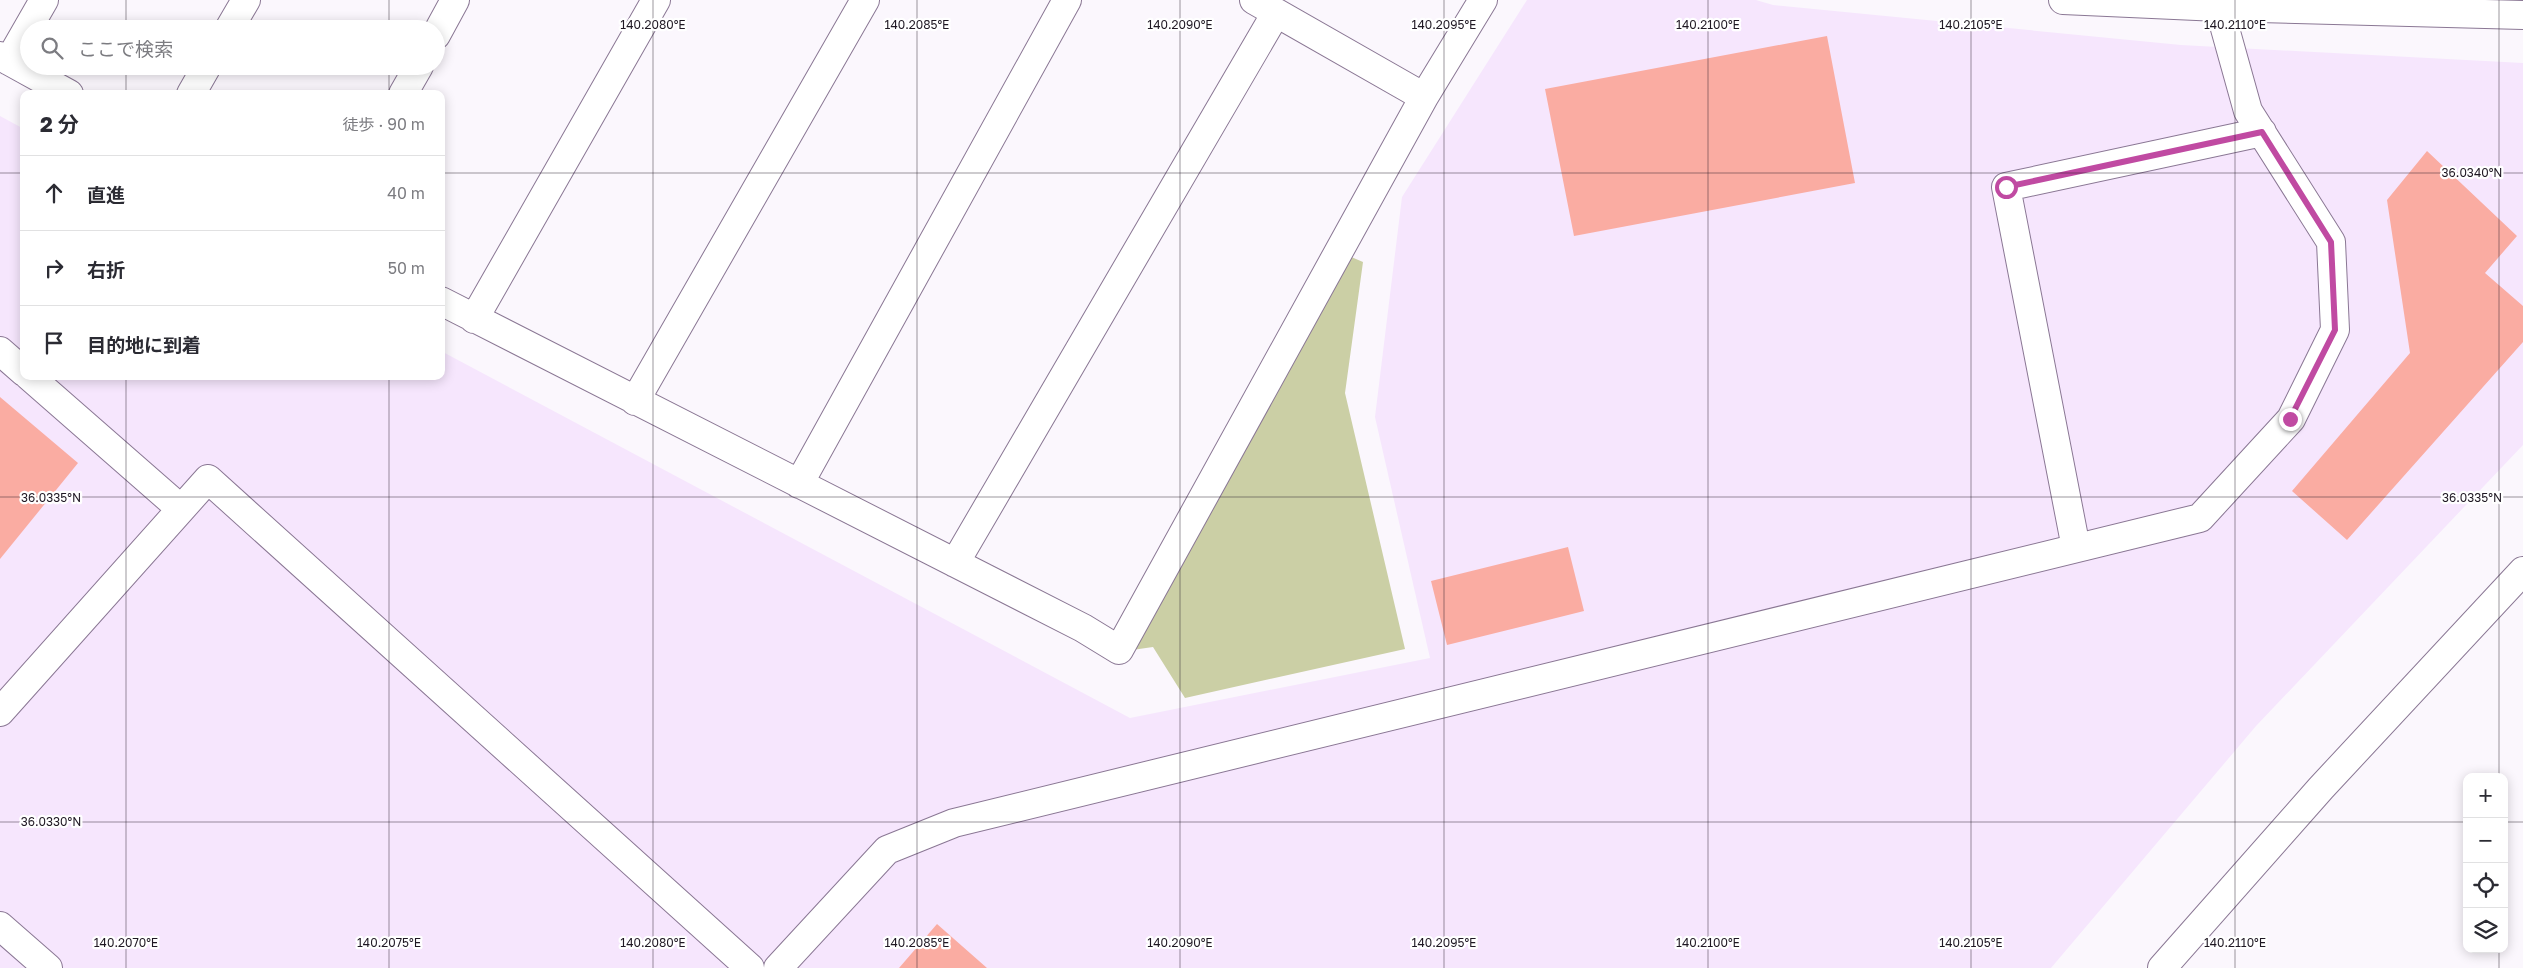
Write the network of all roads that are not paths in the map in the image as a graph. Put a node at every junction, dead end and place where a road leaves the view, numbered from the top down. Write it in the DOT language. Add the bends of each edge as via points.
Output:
graph roads {
  1 [pos="44,0"];
  2 [pos="246,0"];
  3 [pos="456,0"];
  4 [pos="656,0"];
  5 [pos="865,0"];
  6 [pos="1067,0"];
  7 [pos="1484,0"];
  8 [pos="2063,0"];
  9 [pos="1265,6"];
  10 [pos="2434,6"];
  11 [pos="2219,7"];
  12 [pos="2516,10"];
  13 [pos="31,20"];
  14 [pos="234,20"];
  15 [pos="445,20"];
  16 [pos="20,36"];
  17 [pos="5,58"];
  18 [pos="20,66"];
  19 [pos="35,75"];
  20 [pos="202,75"];
  21 [pos="414,75"];
  22 [pos="62,90"];
  23 [pos="193,90"];
  24 [pos="405,90"];
  25 [pos="1424,97"];
  26 [pos="2262,132"];
  27 [pos="445,302"];
  28 [pos="474,319"];
  29 [pos="0,351"];
  30 [pos="20,368"];
  31 [pos="34,380"];
  32 [pos="635,401"];
  33 [pos="799,484"];
  34 [pos="181,509"];
  35 [pos="2076,548"];
  36 [pos="955,563"];
  37 [pos="2523,570"];
  38 [pos="0,712"];
  39 [pos="0,926"];
  40 [pos="48,968"];
  41 [pos="750,968"];
  42 [pos="778,968"];
  43 [pos="2162,968"];
  1 -- 13 [label="street"];
  2 -- 14 [label="street"];
  3 -- 15 [label="street"];
  4 -- 28 [label="street"];
  5 -- 32 [label="street"];
  6 -- 33 [label="street"];
  7 -- 25 [label="street"];
  8 -- 11 [label="street"];
  9 -- 25 [label="street"];
  9 -- 36 [label="street"];
  10 -- 11 [label="street"];
  10 -- 12 [label="street"];
  11 -- 26 [label="street" via="2248,111"];
  16 -- 17 [label="street"];
  17 -- 18 [label="street"];
  19 -- 22 [label="street"];
  20 -- 23 [label="street"];
  21 -- 24 [label="street"];
  25 -- 36 [label="street" via="1119,650 1083,628"];
  26 -- 35 [label="street" via="2331,242 2335,330 2290,419 2200,518"];
  26 -- 35 [label="street" via="2006,187"];
  27 -- 28 [label="street"];
  28 -- 32 [label="street"];
  29 -- 30 [label="street"];
  31 -- 34 [label="street"];
  32 -- 33 [label="street"];
  33 -- 36 [label="street"];
  34 -- 38 [label="street"];
  34 -- 41 [label="street" via="208,479"];
  35 -- 42 [label="street" via="954,823 887,850"];
  37 -- 43 [label="street" via="2321,788"];
  39 -- 40 [label="street"];
}
